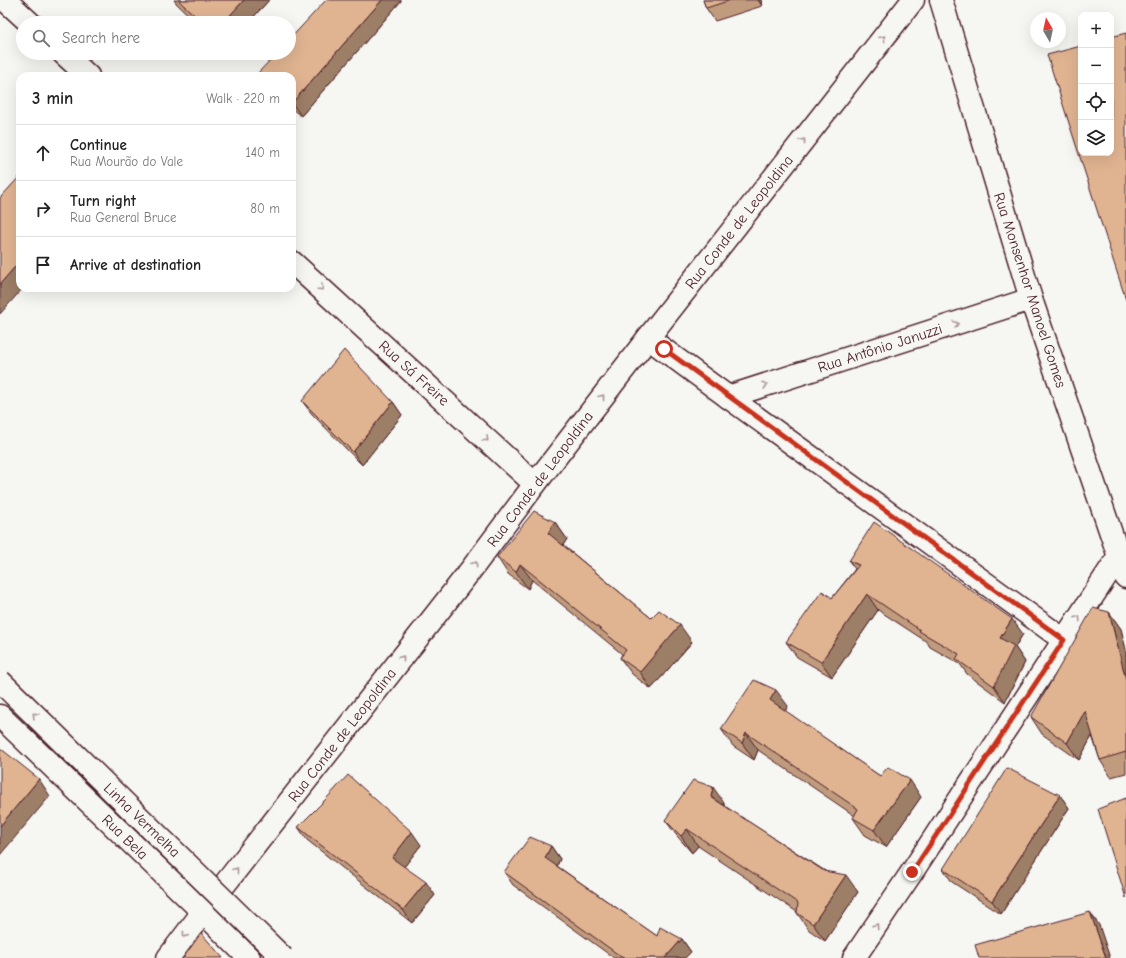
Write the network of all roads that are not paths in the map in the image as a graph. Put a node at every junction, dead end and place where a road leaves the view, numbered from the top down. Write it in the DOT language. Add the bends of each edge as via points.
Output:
graph roads {
  1 [pos="5,0"];
  2 [pos="913,0"];
  3 [pos="941,0"];
  4 [pos="22,16"];
  5 [pos="71,60"];
  6 [pos="84,72"];
  7 [pos="296,266"];
  8 [pos="1031,299"];
  9 [pos="648,338"];
  10 [pos="728,397"];
  11 [pos="535,484"];
  12 [pos="1119,556"];
  13 [pos="1126,577"];
  14 [pos="1064,640"];
  15 [pos="0,681"];
  16 [pos="0,701"];
  17 [pos="0,716"];
  18 [pos="203,912"];
  19 [pos="168,958"];
  20 [pos="249,958"];
  21 [pos="266,958"];
  22 [pos="283,958"];
  23 [pos="854,958"];
  1 -- 4 [label="main road"];
  9 -- 2 [label="main road, Rua Conde de Leopoldina, one-way"];
  3 -- 8 [label="main road, Rua Monsenhor Manoel Gomes"];
  5 -- 6 [label="main road"];
  7 -- 11 [label="main road, Rua Sá Freire, one-way"];
  10 -- 8 [label="main road, Rua Antônio Januzzi, one-way"];
  8 -- 12 [label="main road, Rua Monsenhor Manoel Gomes"];
  9 -- 10 [label="main road"];
  11 -- 9 [label="main road, Rua Conde de Leopoldina, one-way"];
  10 -- 14 [label="main road"];
  18 -- 11 [label="main road, Rua Conde de Leopoldina, one-way"];
  12 -- 13 [label="main road, Rua Monsenhor Manoel Gomes"];
  14 -- 12 [label="main road, one-way"];
  23 -- 14 [label="main road, one-way"];
  22 -- 15 [label="main road, Linha Vermelha, one-way, bridge"];
  16 -- 21 [label="main road, Linha Vermelha"];
  17 -- 18 [label="main road, Rua Bela"];
  18 -- 19 [label="main road, Rua Conde de Leopoldina, one-way"];
  18 -- 20 [label="main road, Rua Bela"];
}
